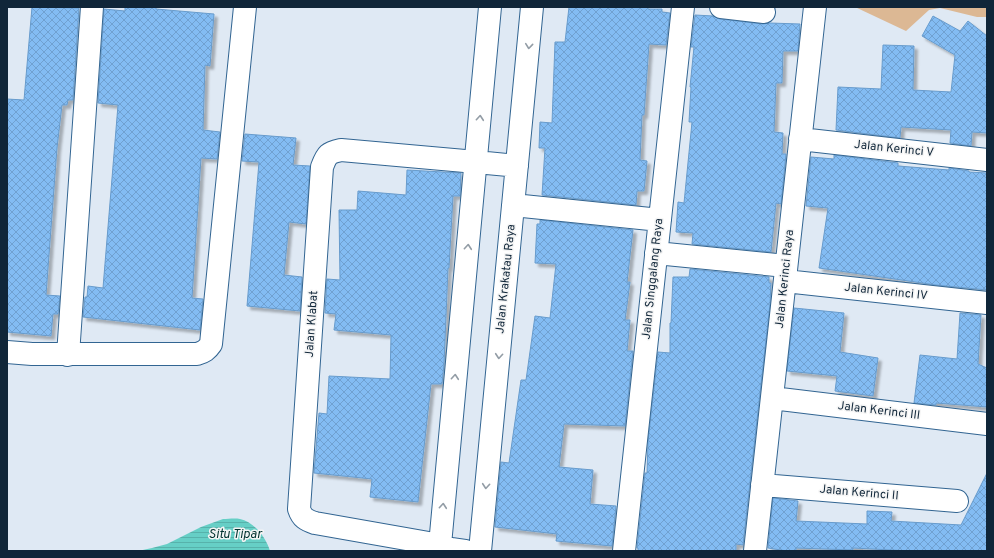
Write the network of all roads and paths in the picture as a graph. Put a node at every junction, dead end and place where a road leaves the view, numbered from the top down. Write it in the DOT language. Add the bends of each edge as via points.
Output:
graph roads {
  1 [pos="92,7"];
  2 [pos="245,7"];
  3 [pos="490,7"];
  4 [pos="532,7"];
  5 [pos="683,7"];
  6 [pos="721,7"];
  7 [pos="815,7"];
  8 [pos="764,12"];
  9 [pos="800,139"];
  10 [pos="987,160"];
  11 [pos="476,162"];
  12 [pos="517,166"];
  13 [pos="513,205"];
  14 [pos="660,220"];
  15 [pos="656,254"];
  16 [pos="786,274"];
  17 [pos="987,303"];
  18 [pos="7,352"];
  19 [pos="68,355"];
  20 [pos="772,398"];
  21 [pos="987,424"];
  22 [pos="762,485"];
  23 [pos="957,501"];
  24 [pos="440,545"];
  25 [pos="465,551"];
  26 [pos="480,551"];
  27 [pos="624,551"];
  28 [pos="755,551"];
  1 -- 19 [label="street"];
  2 -- 19 [label="street" via="211,344 208,349 198,354"];
  11 -- 3 [label="street, one-way"];
  4 -- 12 [label="street, Jalan Krakatau Raya, one-way"];
  5 -- 14 [label="street, Jalan Singgalang Raya"];
  6 -- 8 [label="street"];
  7 -- 9 [label="street, Jalan Kerinci Raya"];
  9 -- 10 [label="street, Jalan Kerinci V"];
  9 -- 16 [label="street, Jalan Kerinci Raya"];
  11 -- 12 [label="street, Jalan Klabat"];
  24 -- 11 [label="street, one-way"];
  11 -- 24 [label="street, Jalan Klabat" via="341,150 326,157 322,167 299,509 301,515 315,523"];
  12 -- 13 [label="street, Jalan Krakatau Raya"];
  13 -- 14 [label="street"];
  13 -- 26 [label="street, Jalan Krakatau Raya, one-way"];
  14 -- 15 [label="street, Jalan Singgalang Raya"];
  15 -- 16 [label="street, Jalan Kerinci IV"];
  15 -- 27 [label="street, Jalan Singgalang Raya"];
  16 -- 17 [label="street, Jalan Kerinci IV"];
  16 -- 20 [label="street, Jalan Kerinci Raya"];
  18 -- 19 [label="street"];
  20 -- 21 [label="street, Jalan Kerinci III"];
  20 -- 22 [label="street, Jalan Kerinci Raya"];
  22 -- 23 [label="street, Jalan Kerinci II"];
  22 -- 28 [label="street, Jalan Kerinci Raya"];
  24 -- 25 [label="street, Jalan Klabat"];
}
